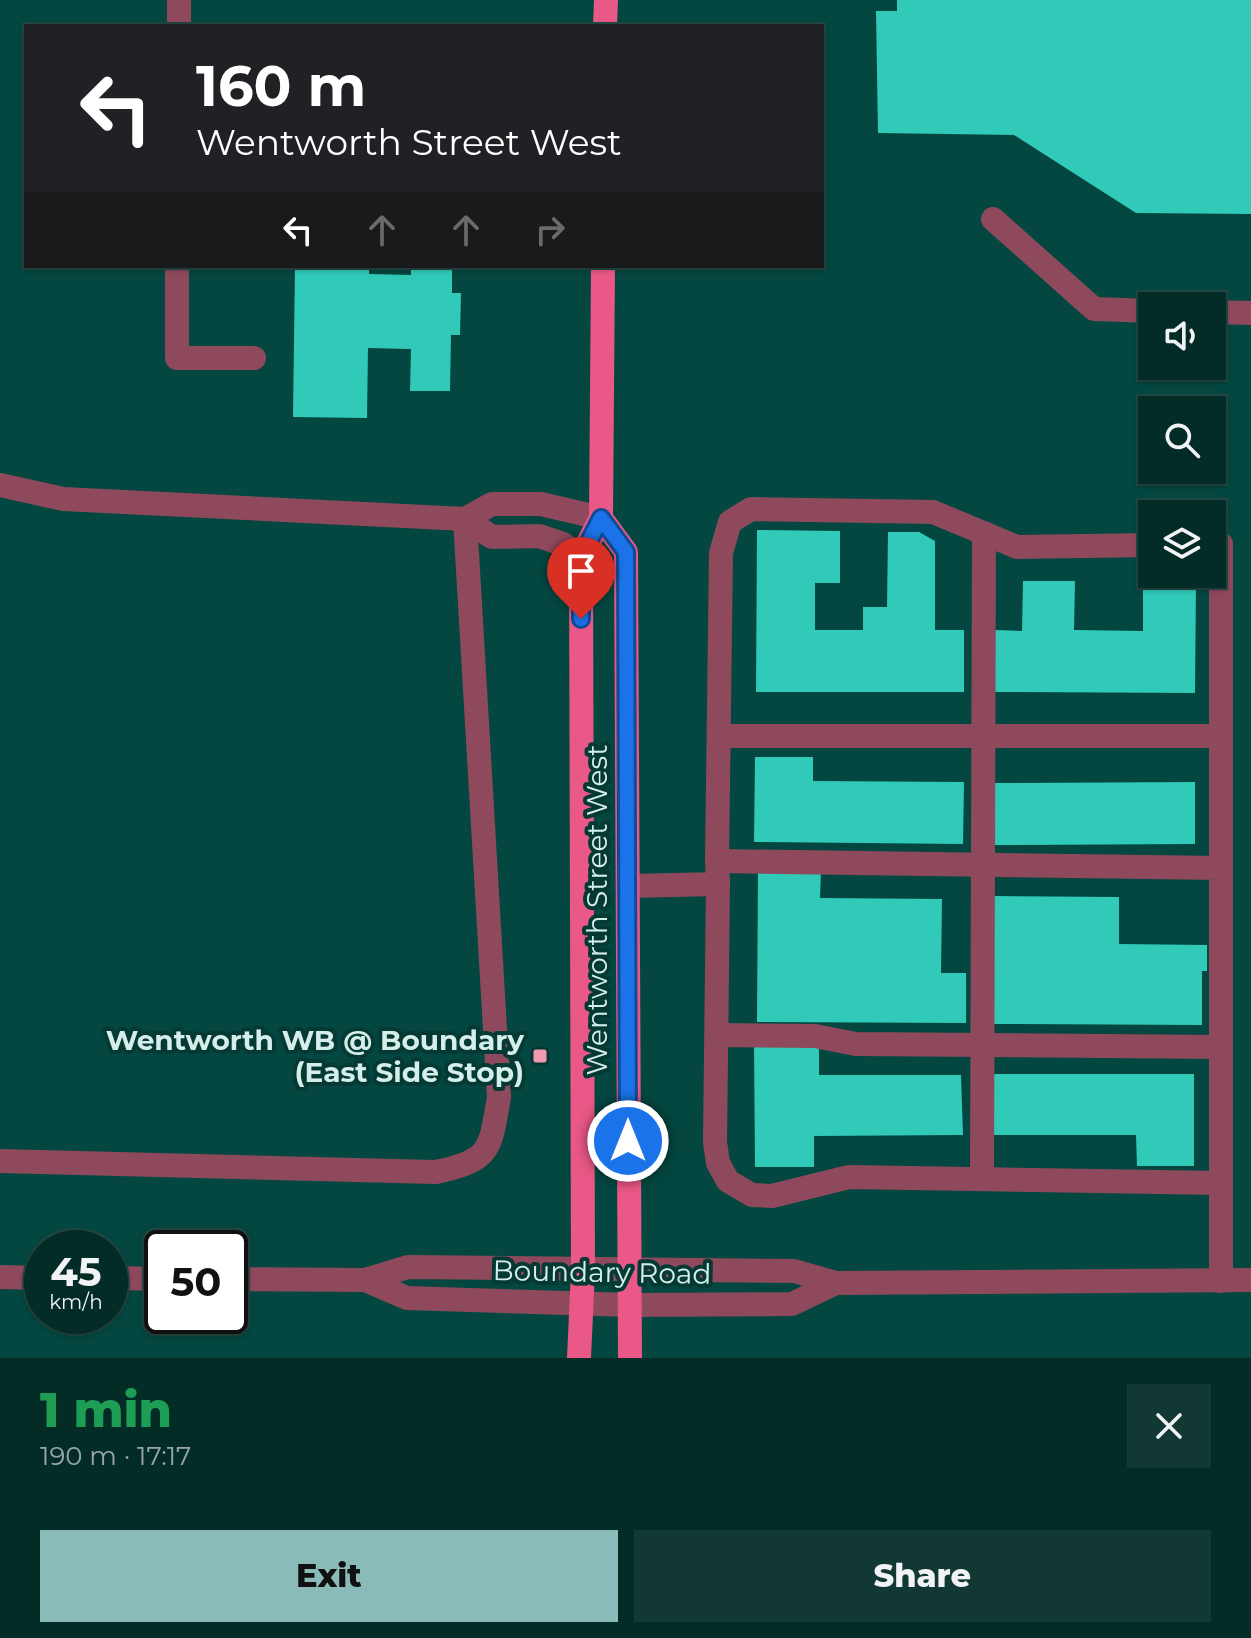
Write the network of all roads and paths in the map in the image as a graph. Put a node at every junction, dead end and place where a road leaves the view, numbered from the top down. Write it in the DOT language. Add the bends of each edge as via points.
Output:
graph roads {
  1 [pos="179,0"];
  2 [pos="606,0"];
  3 [pos="179,24"];
  4 [pos="605,24"];
  5 [pos="993,219"];
  6 [pos="177,268"];
  7 [pos="603,268"];
  8 [pos="1138,311"];
  9 [pos="1226,312"];
  10 [pos="1251,313"];
  11 [pos="254,358"];
  12 [pos="0,485"];
  13 [pos="601,518"];
  14 [pos="465,519"];
  15 [pos="984,533"];
  16 [pos="1138,545"];
  17 [pos="581,557"];
  18 [pos="1221,588"];
  19 [pos="722,736"];
  20 [pos="1221,736"];
  21 [pos="984,738"];
  22 [pos="984,865"];
  23 [pos="1221,868"];
  24 [pos="717,873"];
  25 [pos="628,886"];
  26 [pos="717,1035"];
  27 [pos="982,1045"];
  28 [pos="1221,1047"];
  29 [pos="0,1161"];
  30 [pos="982,1179"];
  31 [pos="1221,1183"];
  32 [pos="628,1269"];
  33 [pos="583,1271"];
  34 [pos="0,1277"];
  35 [pos="24,1278"];
  36 [pos="248,1279"];
  37 [pos="365,1280"];
  38 [pos="1251,1280"];
  39 [pos="1221,1281"];
  40 [pos="836,1283"];
  41 [pos="579,1303"];
  42 [pos="630,1305"];
  43 [pos="579,1358"];
  44 [pos="630,1358"];
  1 -- 3 [label="street"];
  2 -- 4 [label="main road"];
  5 -- 8 [label="street" via="1094,309"];
  6 -- 11 [label="street" via="177,358"];
  7 -- 13 [label="main road, Wentworth Street West"];
  9 -- 10 [label="street"];
  12 -- 14 [label="street" via="63,499"];
  13 -- 14 [label="street" via="541,504 492,504"];
  13 -- 17 [label="main road, Wentworth Street West"];
  13 -- 25 [label="main road, Wentworth Street West" via="626,552"];
  14 -- 17 [label="street" via="492,537 539,536"];
  14 -- 29 [label="street" via="499,1097 491,1144 469,1165 436,1172"];
  15 -- 16 [label="street" via="1017,547"];
  15 -- 19 [label="street" via="933,512 751,509 730,522 721,553"];
  15 -- 21 [label="street"];
  17 -- 33 [label="main road, Wentworth Street West"];
  18 -- 20 [label="street"];
  19 -- 21 [label="street"];
  19 -- 24 [label="street"];
  20 -- 21 [label="street"];
  20 -- 23 [label="street"];
  21 -- 22 [label="street"];
  22 -- 23 [label="street"];
  22 -- 24 [label="street"];
  22 -- 27 [label="street"];
  23 -- 28 [label="street"];
  24 -- 25 [label="street"];
  24 -- 26 [label="street"];
  25 -- 32 [label="main road, Wentworth Street West"];
  26 -- 27 [label="street"];
  26 -- 30 [label="street" via="718,1163 740,1191 772,1196 849,1177"];
  27 -- 28 [label="street"];
  27 -- 30 [label="street"];
  28 -- 31 [label="street"];
  30 -- 31 [label="street"];
  31 -- 39 [label="street"];
  32 -- 33 [label="street, Boundary Road"];
  32 -- 40 [label="street, Boundary Road" via="794,1271"];
  32 -- 42 [label="main road, Wentworth Street West"];
  33 -- 37 [label="street, Boundary Road" via="408,1267"];
  33 -- 41 [label="main road, Wentworth Street West"];
  34 -- 35 [label="street"];
  36 -- 37 [label="street, Boundary Road"];
  37 -- 41 [label="street, Boundary Road" via="407,1298"];
  38 -- 39 [label="street, Boundary Road"];
  39 -- 40 [label="street, Boundary Road"];
  40 -- 42 [label="street, Boundary Road" via="792,1304"];
  41 -- 42 [label="street, Boundary Road"];
  41 -- 43 [label="main road, Wentworth Street West"];
  42 -- 44 [label="main road, Wentworth Street West"];
}
